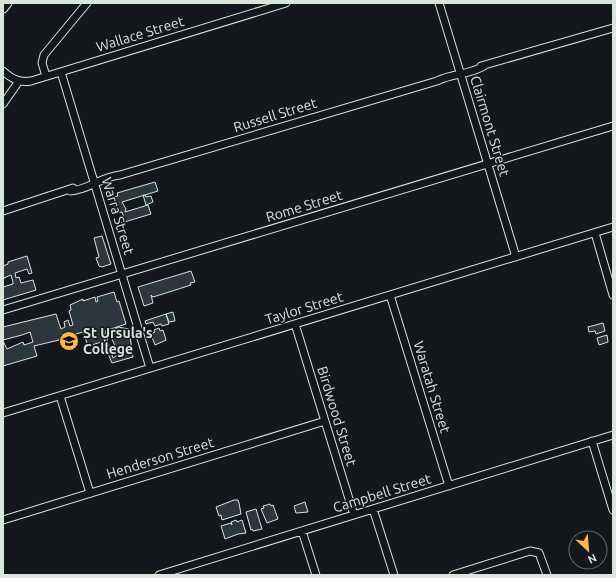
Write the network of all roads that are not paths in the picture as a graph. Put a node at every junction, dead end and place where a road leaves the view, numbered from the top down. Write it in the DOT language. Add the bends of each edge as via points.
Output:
graph roads {
  1 [pos="8,3"];
  2 [pos="87,3"];
  3 [pos="286,3"];
  4 [pos="440,3"];
  5 [pos="3,8"];
  6 [pos="613,28"];
  7 [pos="3,72"];
  8 [pos="61,72"];
  9 [pos="461,73"];
  10 [pos="46,76"];
  11 [pos="19,81"];
  12 [pos="3,104"];
  13 [pos="613,126"];
  14 [pos="488,164"];
  15 [pos="94,183"];
  16 [pos="3,211"];
  17 [pos="613,227"];
  18 [pos="595,233"];
  19 [pos="516,257"];
  20 [pos="122,274"];
  21 [pos="390,295"];
  22 [pos="613,295"];
  23 [pos="3,310"];
  24 [pos="295,324"];
  25 [pos="150,368"];
  26 [pos="60,396"];
  27 [pos="3,413"];
  28 [pos="325,421"];
  29 [pos="613,434"];
  30 [pos="592,441"];
  31 [pos="449,486"];
  32 [pos="90,493"];
  33 [pos="373,509"];
  34 [pos="613,510"];
  35 [pos="354,515"];
  36 [pos="3,520"];
  37 [pos="302,531"];
  38 [pos="159,575"];
  39 [pos="316,575"];
  40 [pos="394,575"];
  41 [pos="452,575"];
  42 [pos="547,575"];
  1 -- 5 [label="main road"];
  2 -- 10 [label="street" via="44,55 42,63"];
  3 -- 8 [label="street, Wallace Street"];
  4 -- 9 [label="street, Clairmont Street"];
  6 -- 9 [label="street, Russell Street" via="473,67"];
  7 -- 11 [label="street"];
  8 -- 10 [label="street, Wallace Street"];
  8 -- 15 [label="street, Warra Street"];
  9 -- 14 [label="street, Clairmont Street"];
  9 -- 15 [label="street, Russell Street" via="120,175 106,182"];
  10 -- 11 [label="street, Wallace Street" via="31,81"];
  11 -- 12 [label="street"];
  13 -- 14 [label="street, Rome Street"];
  14 -- 19 [label="street, Clairmont Street"];
  14 -- 20 [label="street, Rome Street"];
  15 -- 16 [label="street, Russell Street"];
  15 -- 20 [label="street, Warra Street"];
  17 -- 18 [label="street, Taylor Street"];
  18 -- 19 [label="street, Taylor Street"];
  18 -- 22 [label="street"];
  19 -- 21 [label="street, Taylor Street"];
  20 -- 23 [label="street, Rome Street"];
  20 -- 25 [label="street, Warra Street"];
  21 -- 24 [label="street, Taylor Street"];
  21 -- 31 [label="street, Waratah Street"];
  24 -- 25 [label="street, Taylor Street"];
  24 -- 28 [label="street, Birdwood Street"];
  25 -- 26 [label="street, Taylor Street"];
  26 -- 27 [label="street, Taylor Street"];
  26 -- 32 [label="street"];
  28 -- 32 [label="street, Henderson Street"];
  28 -- 35 [label="street, Birdwood Street"];
  29 -- 30 [label="street, Campbell Street"];
  30 -- 31 [label="street, Campbell Street"];
  30 -- 34 [label="street"];
  31 -- 33 [label="street, Campbell Street"];
  32 -- 36 [label="street, Henderson Street"];
  33 -- 35 [label="street, Campbell Street"];
  33 -- 40 [label="street"];
  35 -- 37 [label="street, Campbell Street"];
  37 -- 38 [label="street, Campbell Street"];
  37 -- 39 [label="street"];
  41 -- 42 [label="street" via="530,551 539,553"];
}
